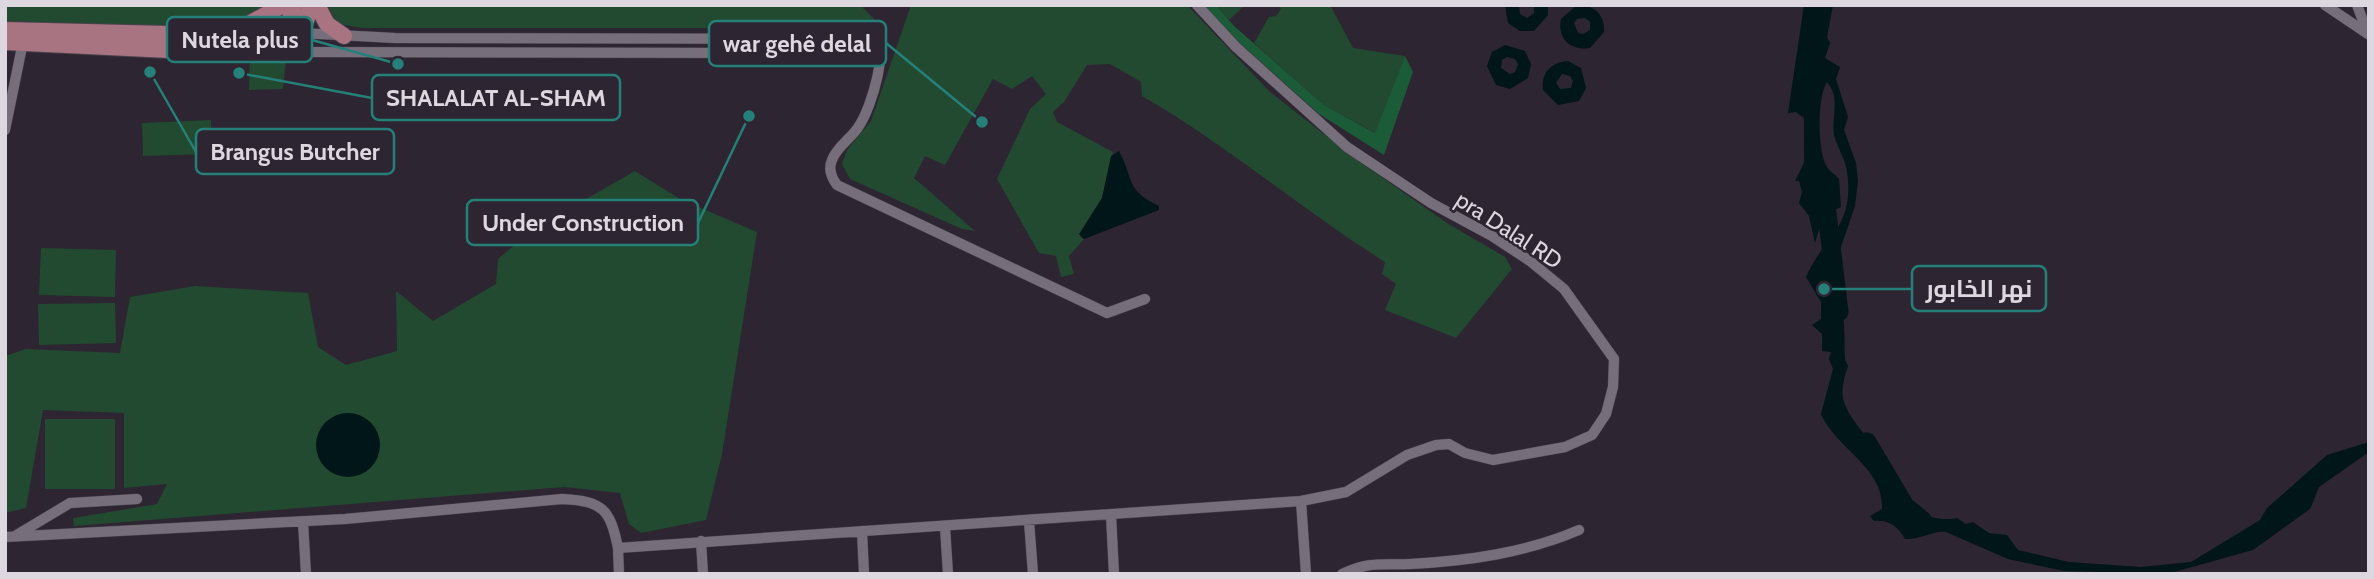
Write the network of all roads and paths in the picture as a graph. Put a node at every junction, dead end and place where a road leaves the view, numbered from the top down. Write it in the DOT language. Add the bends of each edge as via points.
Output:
graph roads {
  1 [pos="283,5"];
  2 [pos="294,5"];
  3 [pos="311,5"];
  4 [pos="317,5"];
  5 [pos="1197,5"];
  6 [pos="2325,5"];
  7 [pos="2357,5"];
  8 [pos="5,30"];
  9 [pos="222,34"];
  10 [pos="292,34"];
  11 [pos="2368,34"];
  12 [pos="344,36"];
  13 [pos="395,38"];
  14 [pos="833,39"];
  15 [pos="23,41"];
  16 [pos="5,43"];
  17 [pos="288,52"];
  18 [pos="394,53"];
  19 [pos="5,130"];
  20 [pos="1144,299"];
  21 [pos="137,499"];
  22 [pos="1301,501"];
  23 [pos="1111,515"];
  24 [pos="1029,521"];
  25 [pos="303,522"];
  26 [pos="946,527"];
  27 [pos="1579,530"];
  28 [pos="862,531"];
  29 [pos="10,537"];
  30 [pos="701,541"];
  31 [pos="618,548"];
  32 [pos="306,574"];
  33 [pos="619,574"];
  34 [pos="703,574"];
  35 [pos="864,574"];
  36 [pos="948,574"];
  37 [pos="1033,574"];
  38 [pos="1114,574"];
  39 [pos="1306,574"];
  40 [pos="1342,574"];
  1 -- 9 [label="main road" via="246,28"];
  2 -- 10 [label="main road"];
  3 -- 10 [label="main road"];
  4 -- 12 [label="main road" via="327,24"];
  5 -- 22 [label="street, pra Dalal RD" via="1236,47 1347,147 1547,275 1563,289 1614,359 1606,414 1592,435 1565,447 1493,460 1450,444 1436,445 1406,455 1346,492"];
  6 -- 11 [label="street"];
  7 -- 11 [label="street"];
  8 -- 9 [label="main road"];
  9 -- 10 [label="main road"];
  10 -- 12 [label="street"];
  10 -- 17 [label="main road"];
  12 -- 13 [label="street"];
  13 -- 14 [label="street"];
  13 -- 18 [label="street"];
  14 -- 18 [label="street" via="829,49 820,52"];
  14 -- 20 [label="street" via="874,28 882,47 860,125 831,161 837,185 1107,313"];
  15 -- 16 [label="main road"];
  15 -- 17 [label="main road"];
  15 -- 19 [label="street"];
  17 -- 18 [label="street"];
  21 -- 29 [label="street" via="70,503"];
  22 -- 23 [label="street, pra Dalal RD"];
  22 -- 39 [label="street"];
  23 -- 24 [label="street, pra Dalal RD"];
  23 -- 38 [label="street"];
  24 -- 26 [label="street, pra Dalal RD"];
  24 -- 37 [label="street"];
  25 -- 29 [label="street"];
  25 -- 31 [label="street" via="583,500 602,507 612,519"];
  25 -- 32 [label="street"];
  26 -- 28 [label="street, pra Dalal RD"];
  26 -- 36 [label="street"];
  27 -- 40 [label="street" via="1542,546 1497,556 1366,563"];
  28 -- 30 [label="street, pra Dalal RD"];
  28 -- 35 [label="street"];
  30 -- 31 [label="street, pra Dalal RD"];
  30 -- 34 [label="street"];
  31 -- 33 [label="street"];
}
